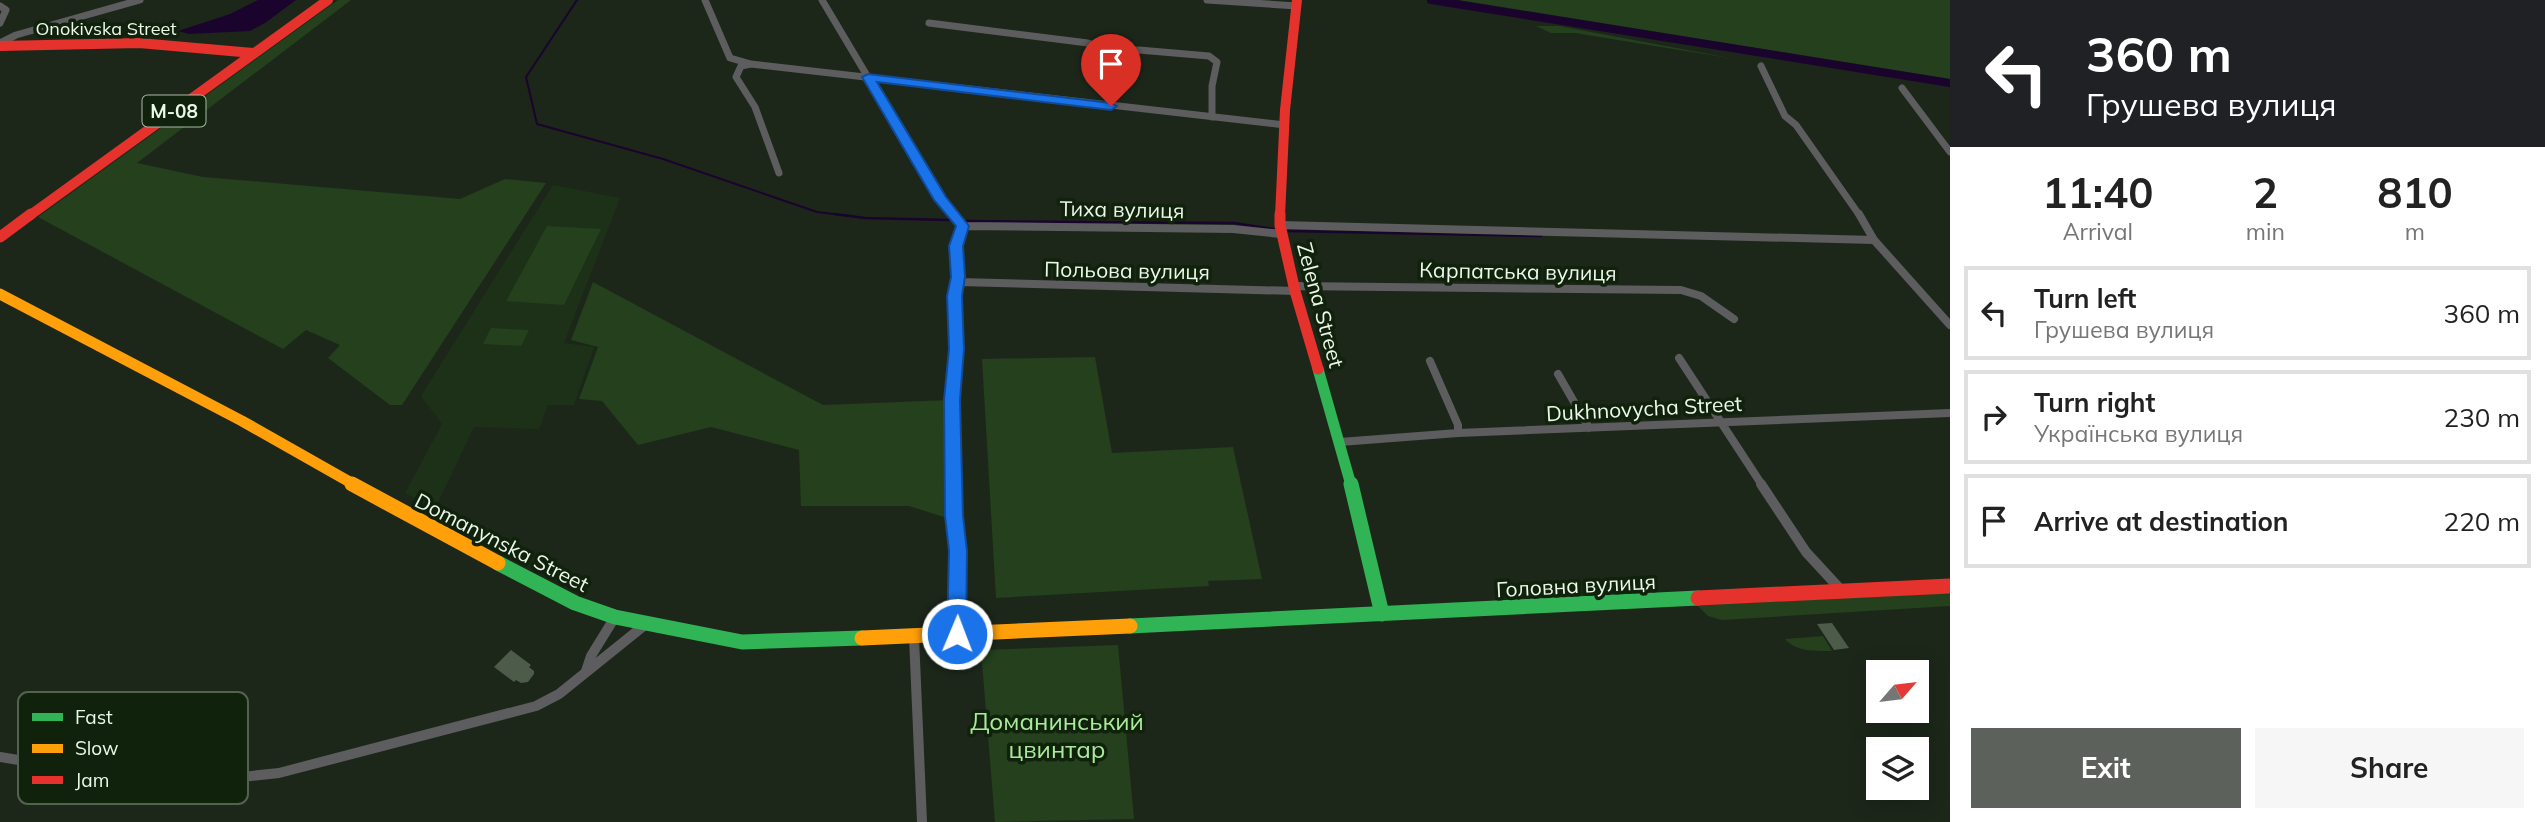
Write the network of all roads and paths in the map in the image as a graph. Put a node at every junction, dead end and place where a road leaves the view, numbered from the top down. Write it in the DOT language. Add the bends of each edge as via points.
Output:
graph roads {
  1 [pos="140,0"];
  2 [pos="328,0"];
  3 [pos="705,0"];
  4 [pos="822,0"];
  5 [pos="1207,0"];
  6 [pos="1297,3"];
  7 [pos="0,6"];
  8 [pos="0,23"];
  9 [pos="929,23"];
  10 [pos="0,45"];
  11 [pos="253,54"];
  12 [pos="751,64"];
  13 [pos="1761,66"];
  14 [pos="868,77"];
  15 [pos="1902,88"];
  16 [pos="1212,117"];
  17 [pos="1285,125"];
  18 [pos="1950,152"];
  19 [pos="779,173"];
  20 [pos="963,226"];
  21 [pos="1281,229"];
  22 [pos="5,233"];
  23 [pos="1874,240"];
  24 [pos="958,282"];
  25 [pos="1294,288"];
  26 [pos="0,293"];
  27 [pos="1734,319"];
  28 [pos="1950,325"];
  29 [pos="1679,358"];
  30 [pos="1430,361"];
  31 [pos="1558,374"];
  32 [pos="1950,413"];
  33 [pos="1721,423"];
  34 [pos="1589,428"];
  35 [pos="1458,433"];
  36 [pos="1340,442"];
  37 [pos="1950,586"];
  38 [pos="1841,590"];
  39 [pos="1381,614"];
  40 [pos="615,617"];
  41 [pos="1205,622"];
  42 [pos="646,624"];
  43 [pos="957,634"];
  44 [pos="915,638"];
  45 [pos="586,671"];
  46 [pos="0,758"];
  47 [pos="18,761"];
  48 [pos="248,776"];
  49 [pos="922,822"];
  1 -- 10 [label="street, Onokivska Street" via="16,35"];
  2 -- 11 [label="main road, М-08"];
  3 -- 12 [label="street" via="730,58"];
  4 -- 14 [label="street"];
  5 -- 6 [label="street"];
  6 -- 17 [label="main road, Zelena Street"];
  7 -- 8 [label="street" via="6,10"];
  9 -- 16 [label="street" via="1088,43 1115,51 1209,56 1217,62"];
  10 -- 11 [label="main road, Onokivska Street" via="139,43"];
  11 -- 22 [label="main road, М-08"];
  12 -- 14 [label="street"];
  12 -- 19 [label="street" via="741,66 736,77 755,107"];
  13 -- 23 [label="street" via="1785,116 1848,196"];
  14 -- 16 [label="street"];
  14 -- 20 [label="street" via="941,200"];
  15 -- 18 [label="street"];
  16 -- 17 [label="street"];
  17 -- 21 [label="main road, Zelena Street"];
  20 -- 21 [label="street, Тиха вулиця"];
  20 -- 24 [label="street" via="956,246"];
  21 -- 23 [label="street, Тиха вулиця"];
  21 -- 25 [label="main road, Zelena Street"];
  23 -- 28 [label="street"];
  24 -- 25 [label="street, Польова вулиця"];
  24 -- 43 [label="street" via="952,400"];
  25 -- 27 [label="street, Карпатська вулиця" via="1681,290 1701,296"];
  25 -- 36 [label="main road, Zelena Street"];
  26 -- 40 [label="main road, Domanynska Street" via="542,587"];
  29 -- 33 [label="street"];
  30 -- 35 [label="street"];
  31 -- 34 [label="street"];
  32 -- 33 [label="street, Dukhnovycha Street"];
  33 -- 34 [label="street, Dukhnovycha Street"];
  33 -- 38 [label="street" via="1806,552"];
  34 -- 35 [label="street, Dukhnovycha Street"];
  35 -- 36 [label="street, Dukhnovycha Street"];
  36 -- 39 [label="main road, Zelena Street"];
  37 -- 38 [label="main road, Головна вулиця"];
  38 -- 39 [label="main road, Головна вулиця"];
  39 -- 41 [label="main road, Головна вулиця"];
  40 -- 42 [label="main road, Domanynska Street"];
  40 -- 45 [label="street"];
  41 -- 43 [label="main road, Domanynska Street"];
  42 -- 44 [label="main road, Domanynska Street" via="751,643"];
  42 -- 45 [label="street"];
  43 -- 44 [label="main road, Domanynska Street"];
  44 -- 49 [label="street"];
  45 -- 48 [label="street" via="559,694 525,710 279,773"];
  46 -- 47 [label="street"];
}
